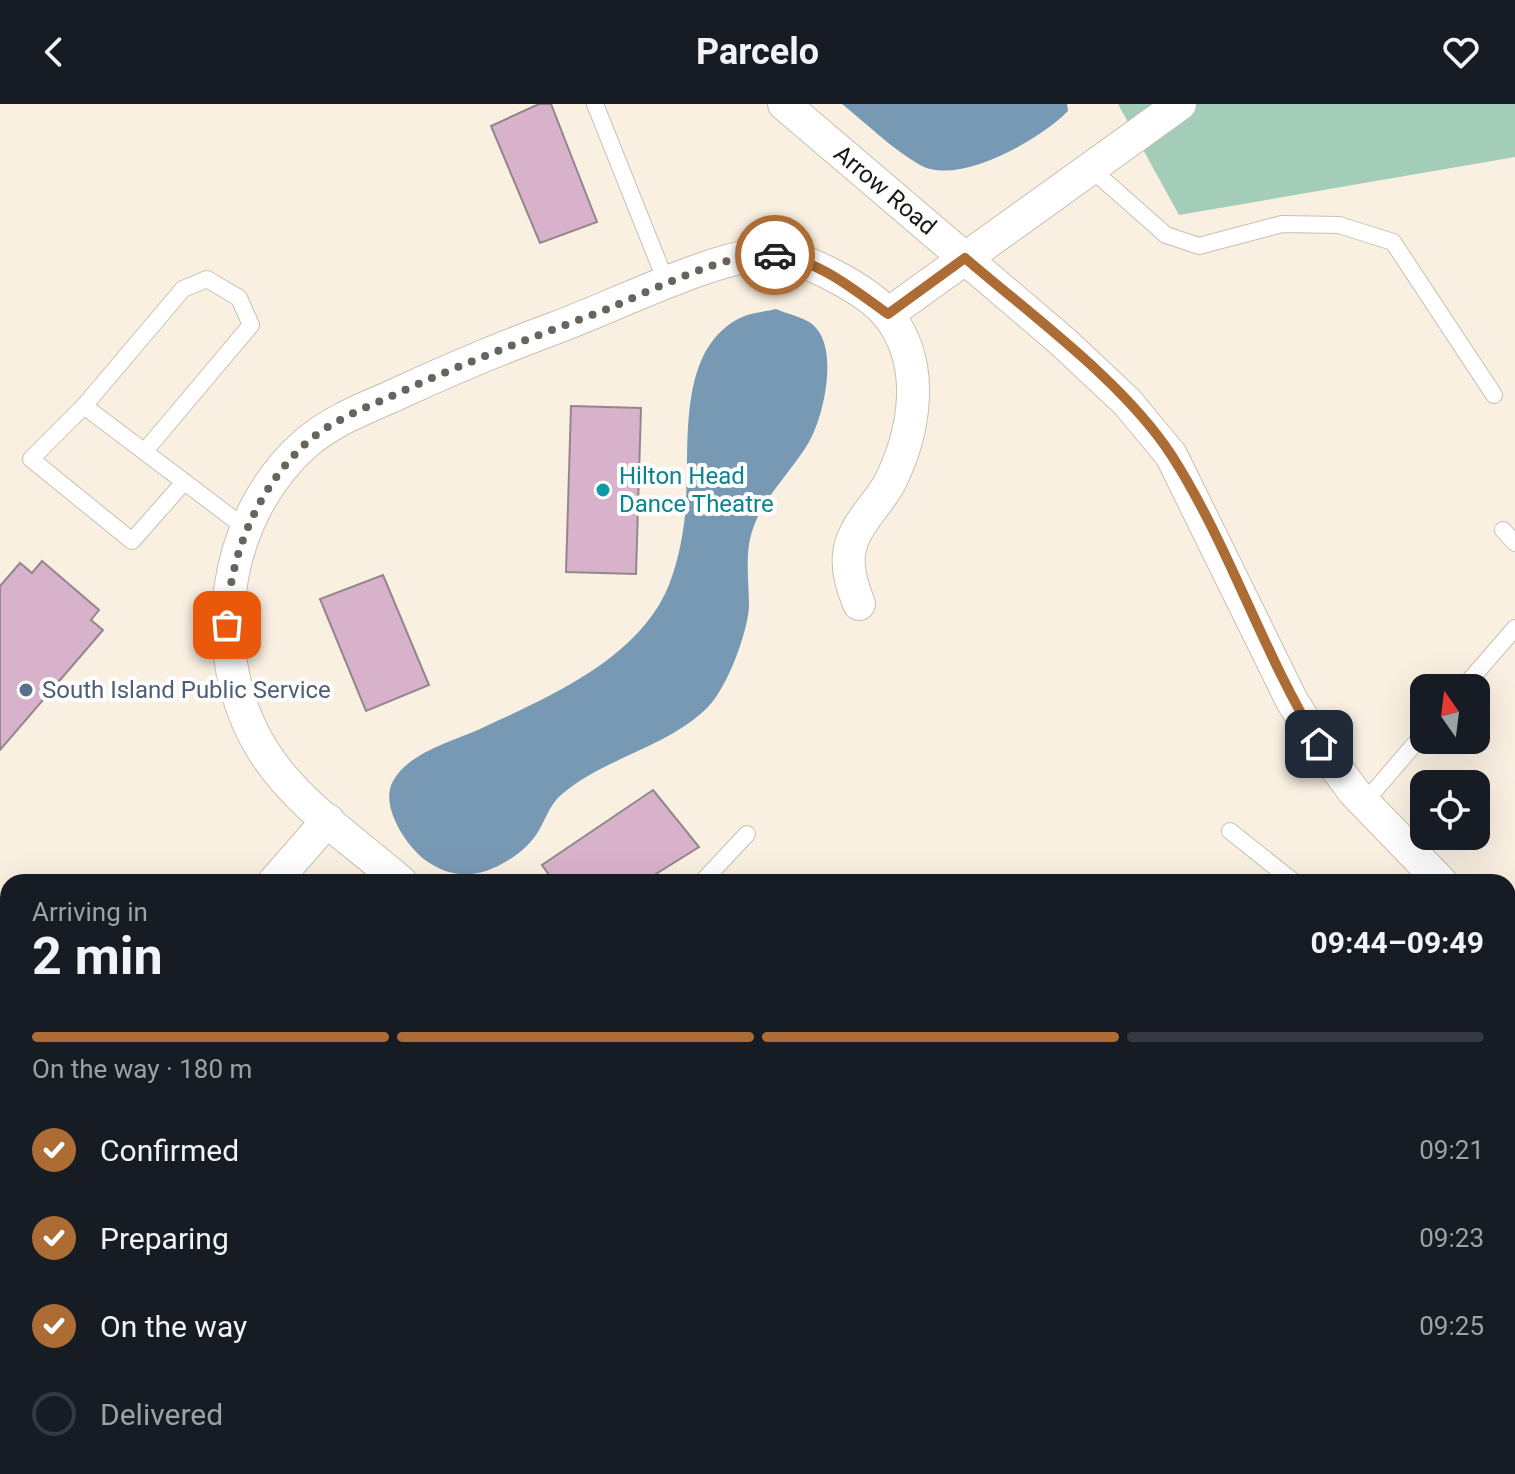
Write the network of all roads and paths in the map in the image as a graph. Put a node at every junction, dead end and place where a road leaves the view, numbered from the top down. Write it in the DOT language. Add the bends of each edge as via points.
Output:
graph roads {
  1 [pos="595,104"];
  2 [pos="784,104"];
  3 [pos="1180,104"];
  4 [pos="1090,168"];
  5 [pos="965,258"];
  6 [pos="667,284"];
  7 [pos="888,314"];
  8 [pos="1494,395"];
  9 [pos="84,406"];
  10 [pos="145,451"];
  11 [pos="184,482"];
  12 [pos="248,530"];
  13 [pos="1503,530"];
  14 [pos="1515,543"];
  15 [pos="859,604"];
  16 [pos="1515,628"];
  17 [pos="1475,674"];
  18 [pos="1410,749"];
  19 [pos="1364,803"];
  20 [pos="328,820"];
  21 [pos="1230,831"];
  22 [pos="747,834"];
  23 [pos="365,871"];
  24 [pos="281,874"];
  25 [pos="710,874"];
  26 [pos="1284,874"];
  27 [pos="1428,874"];
  1 -- 6 [label="lane"];
  2 -- 5 [label="street, Arrow Road"];
  3 -- 4 [label="street"];
  4 -- 5 [label="street"];
  4 -- 8 [label="lane" via="1166,235 1199,246 1282,224 1339,225 1393,242"];
  5 -- 7 [label="street"];
  5 -- 19 [label="street, Arrow Road" via="1127,402 1171,455 1292,701"];
  6 -- 7 [label="street" via="751,256 796,257 836,277"];
  6 -- 12 [label="street" via="485,354 338,421 276,475"];
  7 -- 15 [label="street" via="907,353 915,399 908,439 893,474 849,552 850,580"];
  9 -- 10 [label="lane"];
  9 -- 10 [label="lane" via="183,289 207,279 239,298 251,325"];
  9 -- 11 [label="lane" via="31,459 132,541"];
  10 -- 11 [label="lane"];
  11 -- 12 [label="lane"];
  12 -- 20 [label="street" via="228,600 227,650 236,694 262,750"];
  13 -- 14 [label="lane"];
  16 -- 17 [label="lane"];
  18 -- 19 [label="lane"];
  19 -- 27 [label="street, Arrow Road"];
  20 -- 23 [label="street"];
  20 -- 24 [label="street"];
  21 -- 26 [label="lane"];
  22 -- 25 [label="lane"];
}
